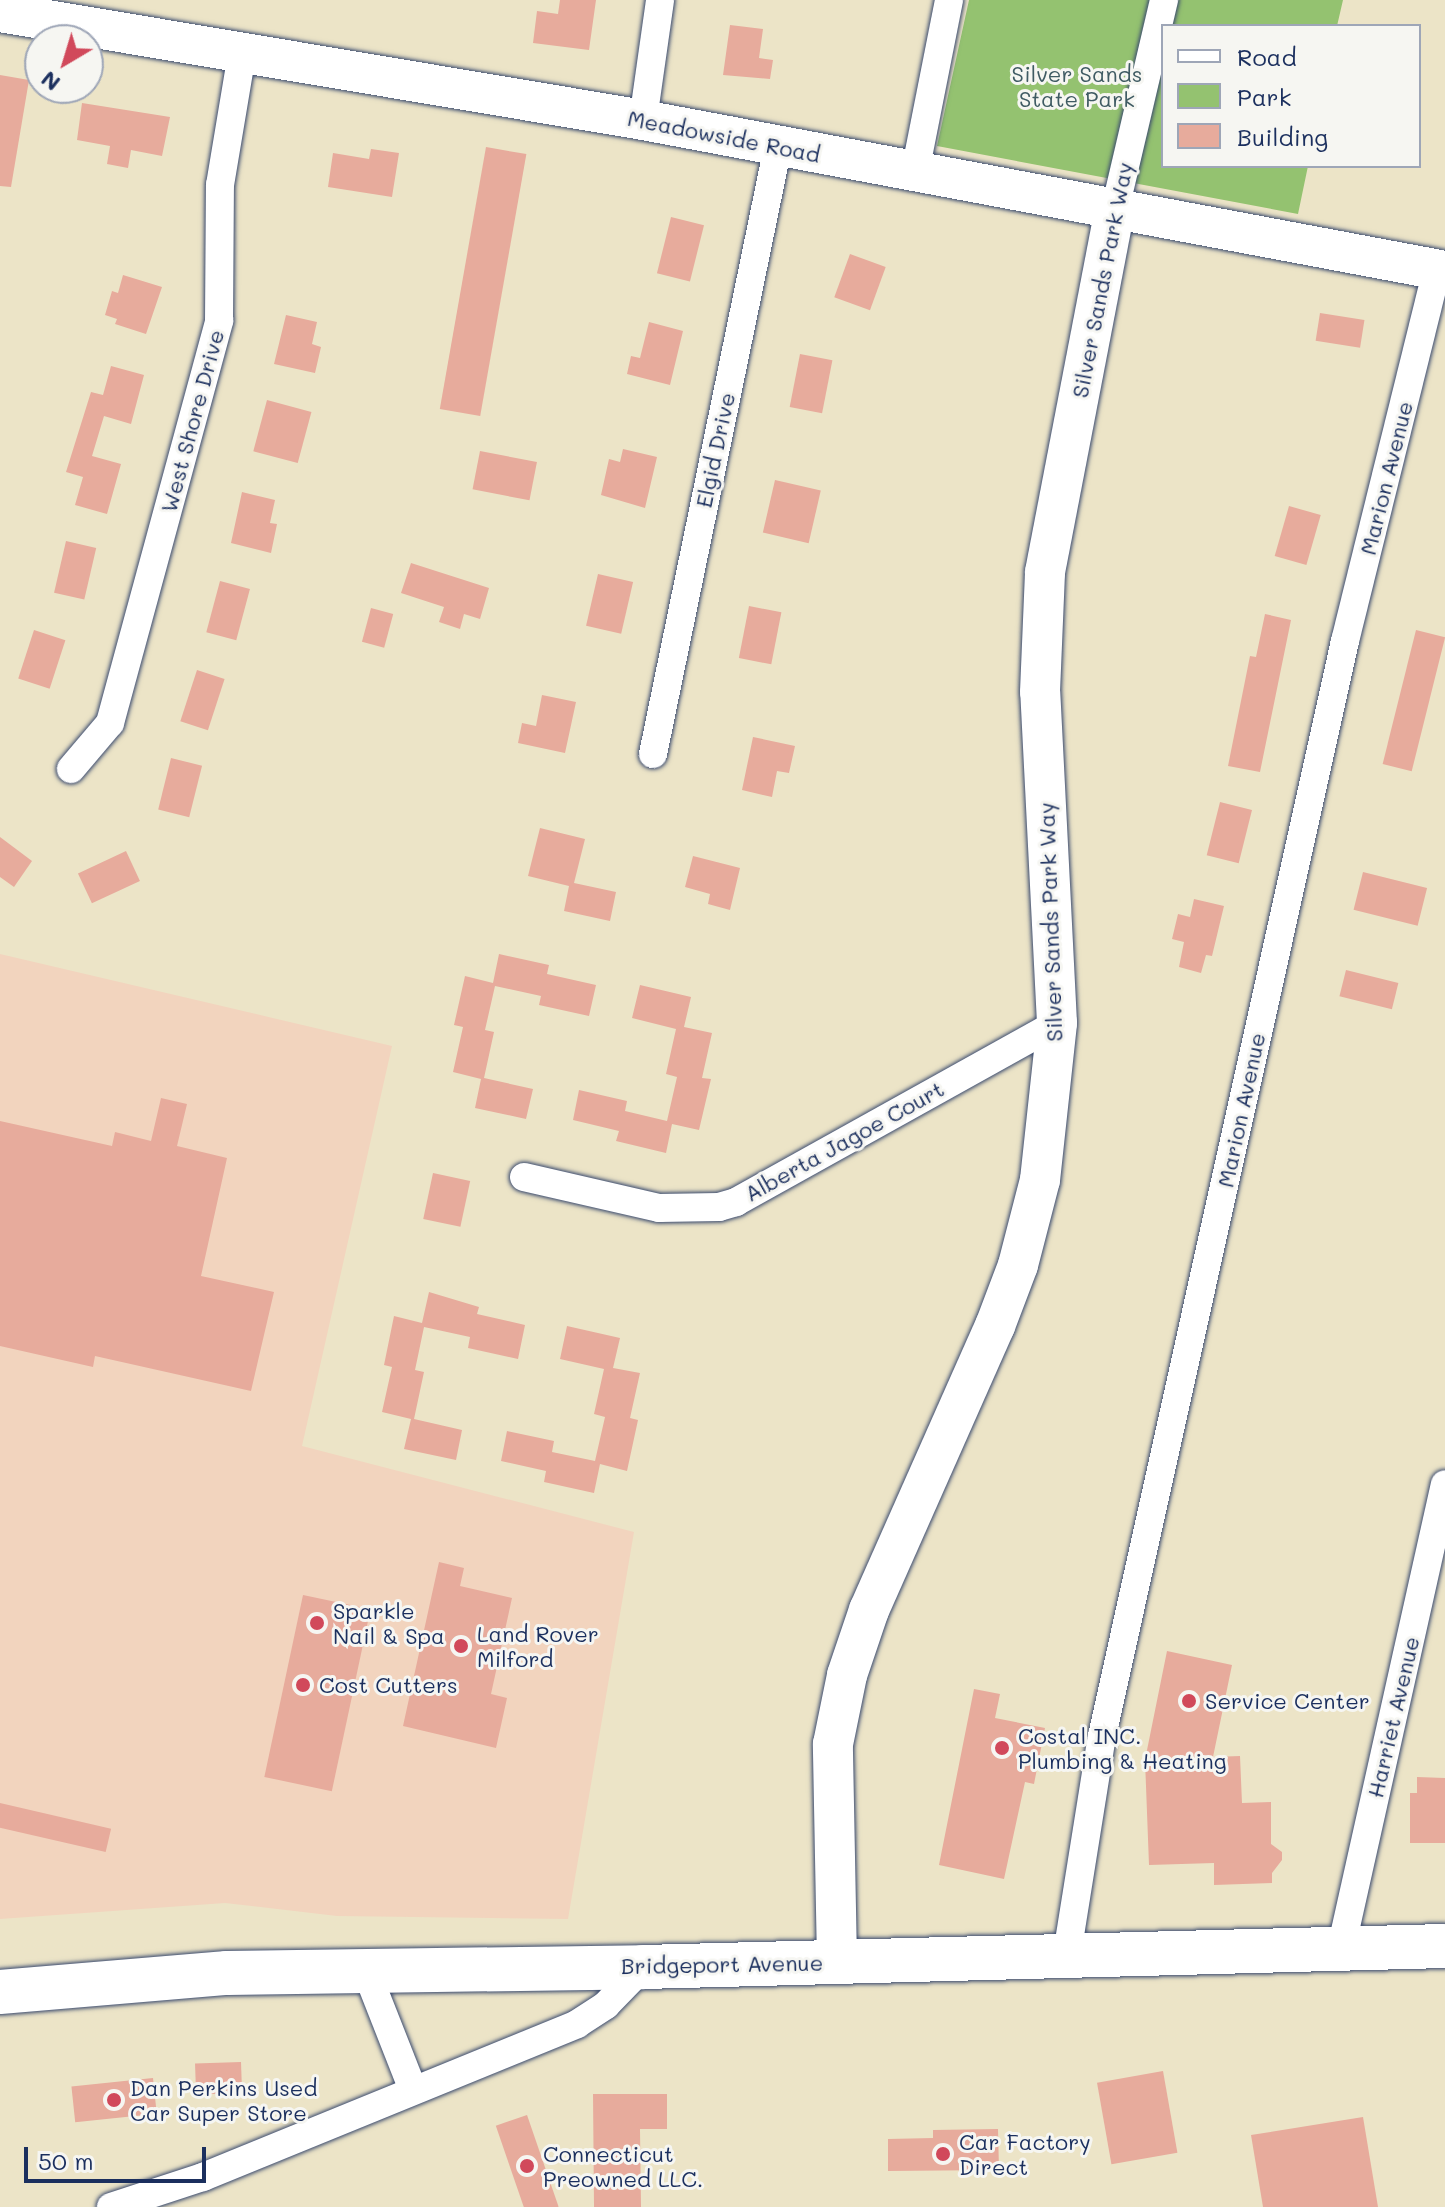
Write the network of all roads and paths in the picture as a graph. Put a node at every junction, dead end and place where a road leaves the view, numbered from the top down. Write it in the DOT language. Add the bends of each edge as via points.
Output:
graph roads {
  1 [pos="660,0"];
  2 [pos="949,0"];
  3 [pos="1164,0"];
  4 [pos="0,12"];
  5 [pos="242,54"];
  6 [pos="643,120"];
  7 [pos="778,146"];
  8 [pos="915,172"];
  9 [pos="1115,209"];
  10 [pos="1441,270"];
  11 [pos="653,754"];
  12 [pos="71,769"];
  13 [pos="1057,1023"];
  14 [pos="524,1177"];
  15 [pos="1445,1484"];
  16 [pos="1445,1946"];
  17 [pos="1341,1949"];
  18 [pos="1067,1954"];
  19 [pos="837,1961"];
  20 [pos="643,1967"];
  21 [pos="367,1973"];
  22 [pos="0,1992"];
  23 [pos="413,2090"];
  24 [pos="111,2207"];
  1 -- 6 [label="street"];
  2 -- 8 [label="street"];
  3 -- 9 [label="street, Silver Sands Park Way"];
  4 -- 5 [label="street, Meadowside Road"];
  5 -- 6 [label="street, Meadowside Road"];
  5 -- 12 [label="street, West Shore Drive" via="220,185 219,321 110,723"];
  6 -- 7 [label="street, Meadowside Road"];
  7 -- 8 [label="street, Meadowside Road"];
  7 -- 11 [label="street, Elgid Drive"];
  8 -- 9 [label="street, Meadowside Road"];
  9 -- 10 [label="street, Meadowside Road"];
  9 -- 13 [label="street, Silver Sands Park Way" via="1045,572 1041,621"];
  10 -- 18 [label="street, Marion Avenue" via="1345,641 1102,1736"];
  13 -- 14 [label="street, Alberta Jagoe Court" via="719,1207 659,1208"];
  13 -- 19 [label="street, Silver Sands Park Way" via="1040,1180 1018,1265 869,1610 847,1675 833,1744"];
  15 -- 17 [label="street, Harriet Avenue"];
  16 -- 17 [label="main road, Bridgeport Avenue"];
  17 -- 18 [label="main road, Bridgeport Avenue"];
  18 -- 19 [label="main road, Bridgeport Avenue"];
  19 -- 20 [label="main road, Bridgeport Avenue"];
  20 -- 21 [label="main road, Bridgeport Avenue"];
  20 -- 23 [label="street" via="606,2005 577,2024"];
  21 -- 22 [label="main road, Bridgeport Avenue" via="227,1973"];
  21 -- 23 [label="street"];
  23 -- 24 [label="street" via="203,2177"];
}
